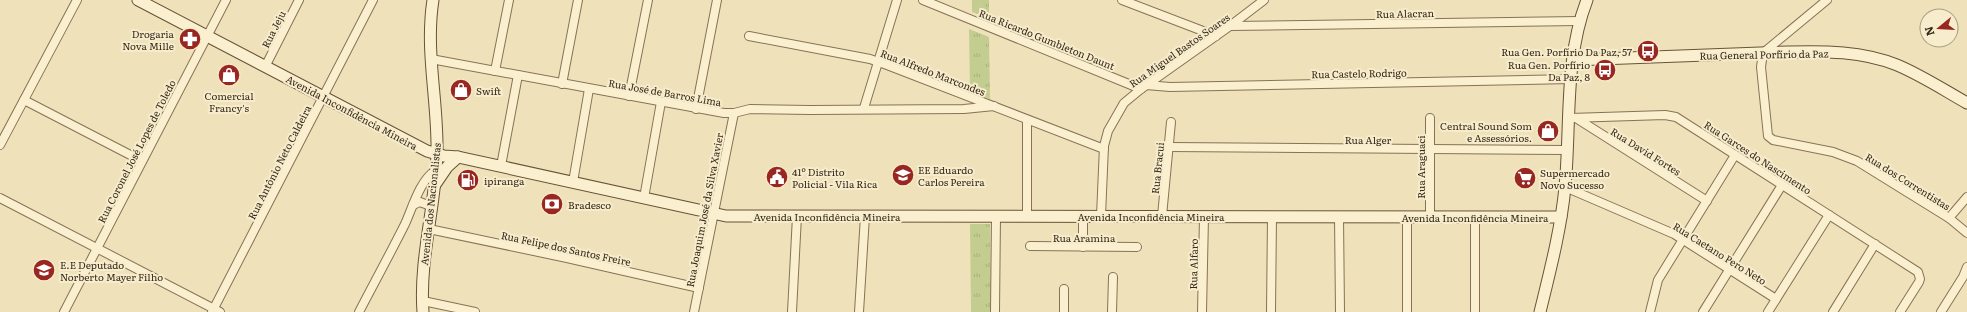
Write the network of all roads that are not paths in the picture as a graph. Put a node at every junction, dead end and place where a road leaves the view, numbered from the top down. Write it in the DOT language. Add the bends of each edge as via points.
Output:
graph roads {
  1 [pos="77,0"];
  2 [pos="138,0"];
  3 [pos="226,0"];
  4 [pos="300,0"];
  5 [pos="373,0"];
  6 [pos="433,0"];
  7 [pos="509,0"];
  8 [pos="578,0"];
  9 [pos="648,0"];
  10 [pos="717,0"];
  11 [pos="897,0"];
  12 [pos="923,0"];
  13 [pos="1122,0"];
  14 [pos="1264,0"];
  15 [pos="1587,0"];
  16 [pos="1827,0"];
  17 [pos="1580,21"];
  18 [pos="1230,26"];
  19 [pos="208,36"];
  20 [pos="748,36"];
  21 [pos="1216,36"];
  22 [pos="1763,53"];
  23 [pos="431,58"];
  24 [pos="1573,60"];
  25 [pos="878,62"];
  26 [pos="265,67"];
  27 [pos="495,71"];
  28 [pos="518,75"];
  29 [pos="1572,79"];
  30 [pos="562,84"];
  31 [pos="1143,87"];
  32 [pos="589,89"];
  33 [pos="629,96"];
  34 [pos="324,98"];
  35 [pos="24,100"];
  36 [pos="661,102"];
  37 [pos="1967,103"];
  38 [pos="994,106"];
  39 [pos="864,108"];
  40 [pos="696,109"];
  41 [pos="734,113"];
  42 [pos="1430,118"];
  43 [pos="1573,118"];
  44 [pos="1027,120"];
  45 [pos="1172,122"];
  46 [pos="0,145"];
  47 [pos="1169,148"];
  48 [pos="1104,149"];
  49 [pos="1430,149"];
  50 [pos="1567,150"];
  51 [pos="437,154"];
  52 [pos="1735,155"];
  53 [pos="458,157"];
  54 [pos="142,161"];
  55 [pos="501,166"];
  56 [pos="435,171"];
  57 [pos="573,182"];
  58 [pos="1782,185"];
  59 [pos="1565,187"];
  60 [pos="433,188"];
  61 [pos="1967,197"];
  62 [pos="0,198"];
  63 [pos="644,198"];
  64 [pos="1707,201"];
  65 [pos="413,205"];
  66 [pos="431,209"];
  67 [pos="715,214"];
  68 [pos="1829,215"];
  69 [pos="797,216"];
  70 [pos="865,216"];
  71 [pos="996,216"];
  72 [pos="1027,216"];
  73 [pos="1083,216"];
  74 [pos="1101,216"];
  75 [pos="1162,216"];
  76 [pos="1272,216"];
  77 [pos="1339,216"];
  78 [pos="1204,217"];
  79 [pos="1407,217"];
  80 [pos="1430,217"];
  81 [pos="1475,217"];
  82 [pos="1561,217"];
  83 [pos="1948,218"];
  84 [pos="429,229"];
  85 [pos="1967,233"];
  86 [pos="1683,239"];
  87 [pos="1875,244"];
  88 [pos="1030,246"];
  89 [pos="1083,247"];
  90 [pos="1137,247"];
  91 [pos="97,248"];
  92 [pos="1967,267"];
  93 [pos="1729,270"];
  94 [pos="1113,277"];
  95 [pos="699,288"];
  96 [pos="1064,289"];
  97 [pos="1776,299"];
  98 [pos="423,306"];
  99 [pos="215,311"];
  100 [pos="64,312"];
  101 [pos="359,312"];
  102 [pos="475,312"];
  103 [pos="694,312"];
  104 [pos="792,312"];
  105 [pos="859,312"];
  106 [pos="995,312"];
  107 [pos="1064,312"];
  108 [pos="1112,312"];
  109 [pos="1202,312"];
  110 [pos="1271,312"];
  111 [pos="1340,312"];
  112 [pos="1407,312"];
  113 [pos="1475,312"];
  114 [pos="1540,312"];
  115 [pos="1650,312"];
  116 [pos="1703,312"];
  117 [pos="1768,312"];
  118 [pos="1833,312"];
  119 [pos="1900,312"];
  120 [pos="1941,312"];
  1 -- 35 [label="street"];
  2 -- 19 [label="street, Avenida Inconfidência Mineira"];
  3 -- 19 [label="street, Rua Coronel José Lopes de Toledo"];
  4 -- 26 [label="street, Rua Jeju"];
  5 -- 34 [label="street, Rua Antônio Neto Caldeira"];
  6 -- 23 [label="street, Avenida dos Nacionalistas" via="429,30"];
  7 -- 27 [label="street"];
  8 -- 30 [label="street"];
  9 -- 33 [label="street"];
  10 -- 40 [label="street"];
  11 -- 25 [label="street"];
  12 -- 31 [label="street, Rua Ricardo Gumbleton Daunt"];
  13 -- 21 [label="street"];
  14 -- 18 [label="street, Rua Miguel Bastos Soares"];
  15 -- 17 [label="street"];
  16 -- 22 [label="street"];
  17 -- 18 [label="street, Rua Alacran"];
  17 -- 24 [label="street"];
  18 -- 21 [label="street, Rua Miguel Bastos Soares"];
  19 -- 26 [label="street, Avenida Inconfidência Mineira"];
  19 -- 54 [label="street, Rua Coronel José Lopes de Toledo"];
  20 -- 25 [label="street, Rua Alfredo Marcondes"];
  21 -- 31 [label="street, Rua Miguel Bastos Soares"];
  22 -- 24 [label="street, Rua General Porfírio da Paz"];
  22 -- 37 [label="street, Rua General Porfírio da Paz" via="1820,51 1868,56 1897,65"];
  22 -- 83 [label="street, Rua dos Correntistas" via="1761,67 1767,133 1773,140 1833,152 1857,161"];
  23 -- 27 [label="street, Rua José de Barros Lima"];
  23 -- 51 [label="street, Avenida dos Nacionalistas"];
  24 -- 29 [label="street"];
  25 -- 38 [label="street, Rua Alfredo Marcondes"];
  25 -- 39 [label="street"];
  26 -- 34 [label="street, Avenida Inconfidência Mineira"];
  27 -- 28 [label="street, Rua José de Barros Lima"];
  28 -- 30 [label="street, Rua José de Barros Lima"];
  28 -- 55 [label="street"];
  29 -- 31 [label="street, Rua Castelo Rodrigo"];
  29 -- 43 [label="street"];
  30 -- 32 [label="street, Rua José de Barros Lima"];
  31 -- 48 [label="street, Rua Miguel Bastos Soares" via="1124,103 1108,131"];
  32 -- 33 [label="street, Rua José de Barros Lima"];
  32 -- 57 [label="street"];
  33 -- 36 [label="street, Rua José de Barros Lima"];
  34 -- 51 [label="street, Avenida Inconfidência Mineira" via="422,149"];
  34 -- 99 [label="street, Rua Antônio Neto Caldeira"];
  35 -- 46 [label="street"];
  35 -- 54 [label="street"];
  36 -- 40 [label="street, Rua José de Barros Lima"];
  36 -- 63 [label="street"];
  38 -- 39 [label="street, Rua José de Barros Lima" via="964,109"];
  38 -- 44 [label="street, Rua Alfredo Marcondes"];
  39 -- 41 [label="street, Rua José de Barros Lima" via="750,108"];
  40 -- 41 [label="street, Rua José de Barros Lima"];
  41 -- 67 [label="street, Rua Joaquim José da Silva Xavier"];
  42 -- 49 [label="street, Rua Araguaci"];
  43 -- 50 [label="street"];
  43 -- 52 [label="street, Rua Garces do Nascimento" via="1672,115"];
  43 -- 64 [label="street, Rua David Fortes"];
  44 -- 48 [label="street, Rua Alfredo Marcondes"];
  44 -- 72 [label="street"];
  45 -- 47 [label="street, Rua Bracui"];
  47 -- 49 [label="street, Rua Alger"];
  47 -- 75 [label="street, Rua Bracui"];
  48 -- 74 [label="street, Rua Miguel Bastos Soares"];
  49 -- 50 [label="street, Rua Alger"];
  49 -- 80 [label="street, Rua Araguaci"];
  50 -- 59 [label="street"];
  51 -- 53 [label="street, Avenida Inconfidência Mineira"];
  51 -- 56 [label="street, Avenida dos Nacionalistas"];
  52 -- 58 [label="street, Rua Garces do Nascimento"];
  52 -- 64 [label="street"];
  53 -- 55 [label="street, Avenida Inconfidência Mineira"];
  53 -- 60 [label="street" via="447,167"];
  54 -- 91 [label="street, Rua Coronel José Lopes de Toledo"];
  55 -- 57 [label="street, Avenida Inconfidência Mineira"];
  56 -- 60 [label="street, Avenida dos Nacionalistas"];
  56 -- 65 [label="street" via="430,174"];
  57 -- 63 [label="street, Avenida Inconfidência Mineira"];
  58 -- 68 [label="street, Rua Garces do Nascimento"];
  58 -- 93 [label="street"];
  59 -- 82 [label="street"];
  59 -- 86 [label="street, Rua Caetano Pero Neto"];
  60 -- 66 [label="street, Avenida dos Nacionalistas"];
  61 -- 83 [label="street"];
  62 -- 91 [label="street"];
  63 -- 67 [label="street, Avenida Inconfidência Mineira"];
  64 -- 86 [label="street"];
  65 -- 66 [label="street" via="420,202"];
  65 -- 101 [label="street"];
  66 -- 84 [label="street, Avenida dos Nacionalistas"];
  67 -- 69 [label="street, Avenida Inconfidência Mineira"];
  67 -- 95 [label="street, Rua Joaquim José da Silva Xavier"];
  68 -- 87 [label="street, Rua Garces do Nascimento"];
  68 -- 97 [label="street"];
  69 -- 70 [label="street, Avenida Inconfidência Mineira"];
  69 -- 104 [label="street"];
  70 -- 71 [label="street, Avenida Inconfidência Mineira"];
  70 -- 105 [label="street"];
  71 -- 72 [label="street, Avenida Inconfidência Mineira"];
  71 -- 106 [label="street"];
  72 -- 73 [label="street, Avenida Inconfidência Mineira"];
  73 -- 74 [label="street, Avenida Inconfidência Mineira"];
  73 -- 89 [label="street"];
  74 -- 75 [label="street, Avenida Inconfidência Mineira"];
  75 -- 78 [label="street, Avenida Inconfidência Mineira"];
  76 -- 77 [label="street, Avenida Inconfidência Mineira"];
  76 -- 78 [label="street, Avenida Inconfidência Mineira"];
  76 -- 110 [label="street"];
  77 -- 79 [label="street, Avenida Inconfidência Mineira"];
  77 -- 111 [label="street"];
  78 -- 109 [label="street, Rua Alfaro"];
  79 -- 80 [label="street, Avenida Inconfidência Mineira"];
  79 -- 112 [label="street"];
  80 -- 81 [label="street, Avenida Inconfidência Mineira"];
  81 -- 82 [label="street, Avenida Inconfidência Mineira"];
  81 -- 113 [label="street"];
  82 -- 114 [label="street"];
  83 -- 85 [label="street, Rua dos Correntistas"];
  84 -- 95 [label="street, Rua Felipe dos Santos Freire"];
  84 -- 98 [label="street, Avenida dos Nacionalistas"];
  86 -- 93 [label="street, Rua Caetano Pero Neto"];
  86 -- 115 [label="street" via="1658,280"];
  87 -- 118 [label="street"];
  87 -- 119 [label="street, Rua Garces do Nascimento" via="1918,272 1919,282"];
  88 -- 89 [label="street, Rua Aramina"];
  89 -- 90 [label="street, Rua Aramina"];
  91 -- 99 [label="street"];
  91 -- 100 [label="street, Rua Coronel José Lopes de Toledo"];
  92 -- 120 [label="street"];
  93 -- 97 [label="street, Rua Caetano Pero Neto"];
  93 -- 116 [label="street"];
  94 -- 108 [label="street"];
  95 -- 103 [label="street, Rua Joaquim José da Silva Xavier"];
  96 -- 107 [label="street"];
  97 -- 117 [label="street"];
  98 -- 102 [label="street"];
}
